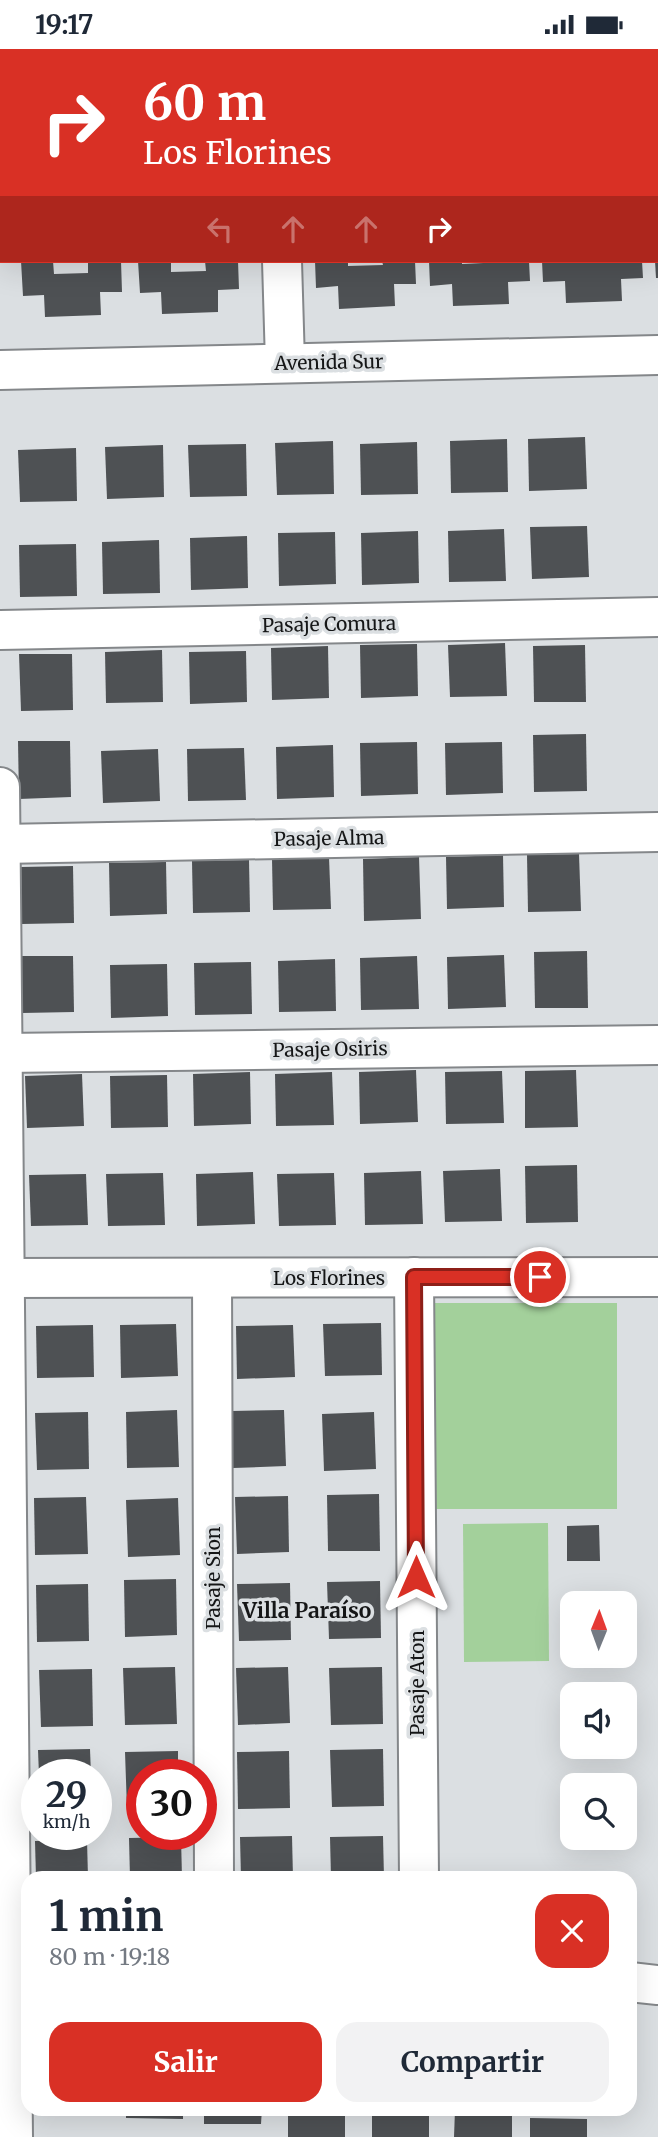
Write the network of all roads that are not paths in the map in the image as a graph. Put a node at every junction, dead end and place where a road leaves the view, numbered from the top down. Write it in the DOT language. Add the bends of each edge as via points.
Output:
graph roads {
  1 [pos="282,263"];
  2 [pos="658,355"];
  3 [pos="285,363"];
  4 [pos="0,370"];
  5 [pos="658,617"];
  6 [pos="0,630"];
  7 [pos="0,787"];
  8 [pos="658,832"];
  9 [pos="1,844"];
  10 [pos="658,1045"];
  11 [pos="3,1053"];
  12 [pos="414,1277"];
  13 [pos="658,1277"];
  14 [pos="2,1278"];
  15 [pos="212,1278"];
  16 [pos="214,1871"];
  17 [pos="419,1871"];
  18 [pos="20,1923"];
  19 [pos="637,1983"];
  20 [pos="658,1985"];
  21 [pos="13,2137"];
  1 -- 3 [label="street"];
  2 -- 3 [label="street, Avenida Sur"];
  3 -- 4 [label="street, Avenida Sur"];
  5 -- 6 [label="street, Pasaje Comura"];
  7 -- 9 [label="street"];
  8 -- 9 [label="street, Pasaje Alma"];
  9 -- 11 [label="street"];
  10 -- 11 [label="street, Pasaje Osiris"];
  11 -- 14 [label="street"];
  12 -- 13 [label="street, Los Florines"];
  12 -- 15 [label="street, Los Florines"];
  12 -- 17 [label="street, Pasaje Aton"];
  14 -- 15 [label="street, Los Florines"];
  14 -- 18 [label="street"];
  15 -- 16 [label="street, Pasaje Sion"];
  18 -- 21 [label="street"];
  19 -- 20 [label="street"];
}
